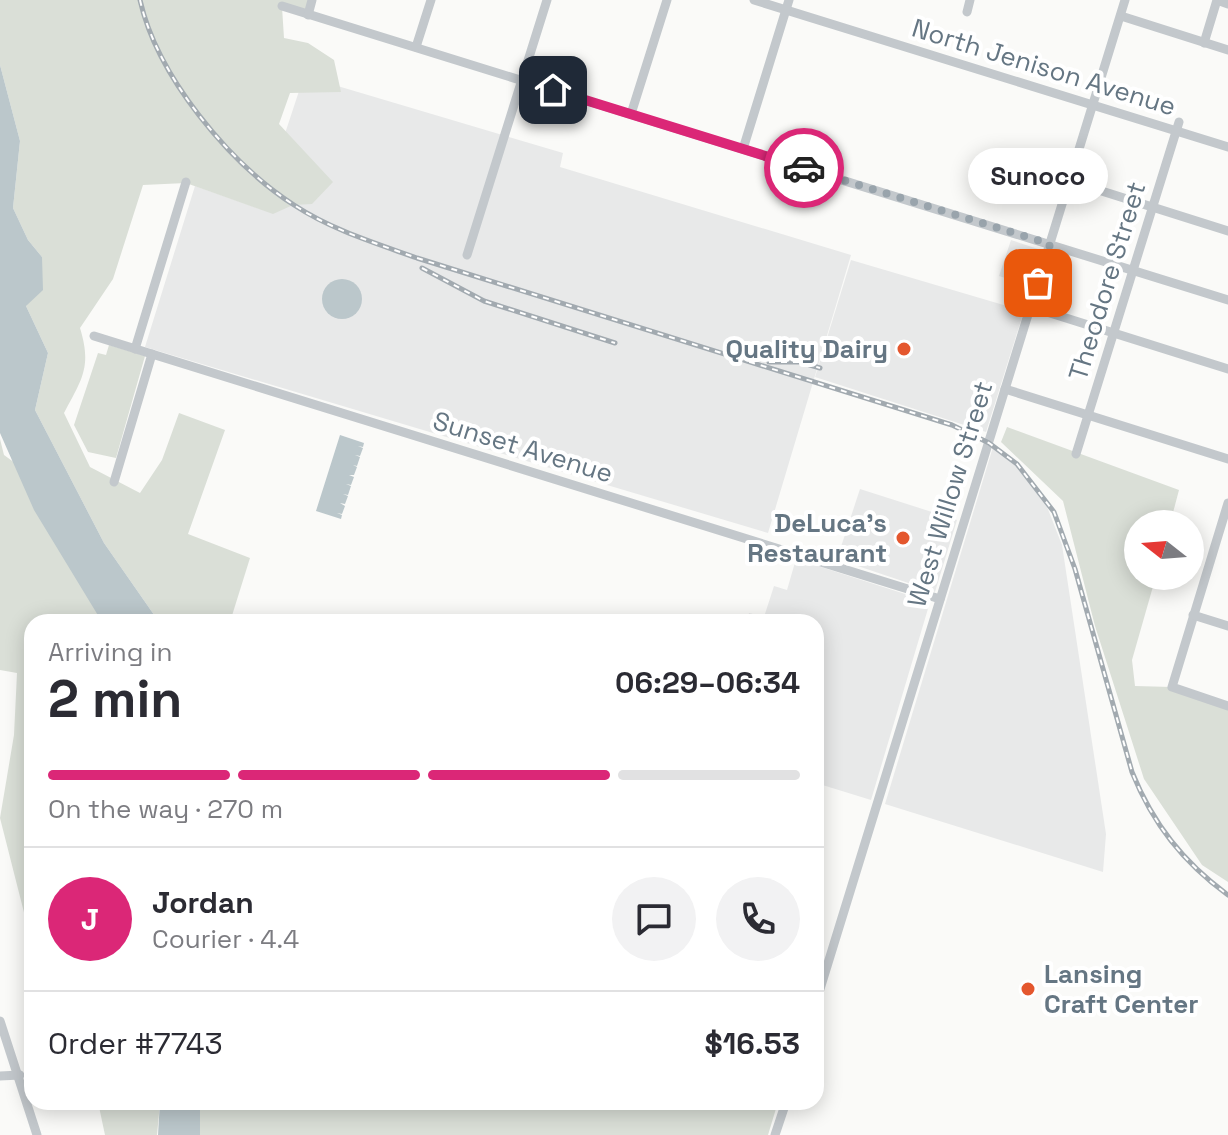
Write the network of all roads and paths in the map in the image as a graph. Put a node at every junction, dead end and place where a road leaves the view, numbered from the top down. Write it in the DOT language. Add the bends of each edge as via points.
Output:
graph roads {
  1 [pos="312,0"];
  2 [pos="431,0"];
  3 [pos="547,0"];
  4 [pos="667,0"];
  5 [pos="754,0"];
  6 [pos="970,0"];
  7 [pos="1125,0"];
  8 [pos="1217,0"];
  9 [pos="1228,4"];
  10 [pos="787,5"];
  11 [pos="282,6"];
  12 [pos="967,12"];
  13 [pos="308,15"];
  14 [pos="1121,16"];
  15 [pos="1204,43"];
  16 [pos="416,47"];
  17 [pos="1228,50"];
  18 [pos="522,80"];
  19 [pos="1093,105"];
  20 [pos="631,114"];
  21 [pos="1178,126"];
  22 [pos="1228,147"];
  23 [pos="743,149"];
  24 [pos="1070,181"];
  25 [pos="186,182"];
  26 [pos="1153,208"];
  27 [pos="1228,231"];
  28 [pos="1050,244"];
  29 [pos="467,255"];
  30 [pos="1133,270"];
  31 [pos="1228,300"];
  32 [pos="1031,307"];
  33 [pos="1114,333"];
  34 [pos="94,336"];
  35 [pos="135,349"];
  36 [pos="152,354"];
  37 [pos="1228,369"];
  38 [pos="1005,389"];
  39 [pos="1088,415"];
  40 [pos="1076,454"];
  41 [pos="1228,459"];
  42 [pos="114,482"];
  43 [pos="1228,503"];
  44 [pos="1217,539"];
  45 [pos="1228,543"];
  46 [pos="940,599"];
  47 [pos="1193,615"];
  48 [pos="1228,626"];
  49 [pos="1228,706"];
  50 [pos="824,976"];
  51 [pos="0,1021"];
  52 [pos="20,1075"];
  53 [pos="0,1076"];
  54 [pos="24,1089"];
  55 [pos="30,1110"];
  56 [pos="783,1110"];
  57 [pos="37,1135"];
  58 [pos="775,1135"];
  1 -- 13 [label="street"];
  2 -- 16 [label="street"];
  3 -- 18 [label="street"];
  4 -- 20 [label="street"];
  5 -- 10 [label="street, North Jenison Avenue"];
  6 -- 12 [label="street"];
  7 -- 14 [label="street, West Willow Street"];
  8 -- 9 [label="street"];
  8 -- 15 [label="street"];
  10 -- 19 [label="street, North Jenison Avenue"];
  10 -- 23 [label="street"];
  11 -- 13 [label="street"];
  13 -- 16 [label="street"];
  14 -- 15 [label="street"];
  14 -- 19 [label="street, West Willow Street"];
  15 -- 17 [label="street"];
  16 -- 18 [label="street"];
  18 -- 20 [label="street"];
  18 -- 29 [label="street"];
  19 -- 21 [label="street, North Jenison Avenue"];
  19 -- 24 [label="street, West Willow Street"];
  20 -- 23 [label="street"];
  21 -- 22 [label="street, North Jenison Avenue"];
  21 -- 26 [label="street, Theodore Street"];
  23 -- 28 [label="street"];
  24 -- 26 [label="street"];
  24 -- 28 [label="street, West Willow Street"];
  25 -- 35 [label="street"];
  26 -- 27 [label="street"];
  26 -- 30 [label="street, Theodore Street"];
  28 -- 30 [label="street"];
  28 -- 32 [label="street, West Willow Street"];
  30 -- 31 [label="street"];
  30 -- 33 [label="street, Theodore Street"];
  32 -- 33 [label="street"];
  32 -- 38 [label="street, West Willow Street"];
  33 -- 37 [label="street"];
  33 -- 39 [label="street, Theodore Street"];
  34 -- 35 [label="street, Sunset Avenue"];
  35 -- 36 [label="street, Sunset Avenue"];
  36 -- 42 [label="street"];
  36 -- 46 [label="street, Sunset Avenue"];
  38 -- 39 [label="street"];
  38 -- 46 [label="street, West Willow Street"];
  39 -- 40 [label="street, Theodore Street"];
  39 -- 41 [label="street"];
  43 -- 44 [label="street"];
  44 -- 45 [label="street"];
  44 -- 47 [label="street"];
  46 -- 50 [label="street, West Willow Street"];
  47 -- 48 [label="street"];
  47 -- 49 [label="street" via="1172,687"];
  51 -- 52 [label="street"];
  52 -- 53 [label="street"];
  52 -- 54 [label="street"];
  55 -- 57 [label="street"];
  56 -- 58 [label="street"];
}
